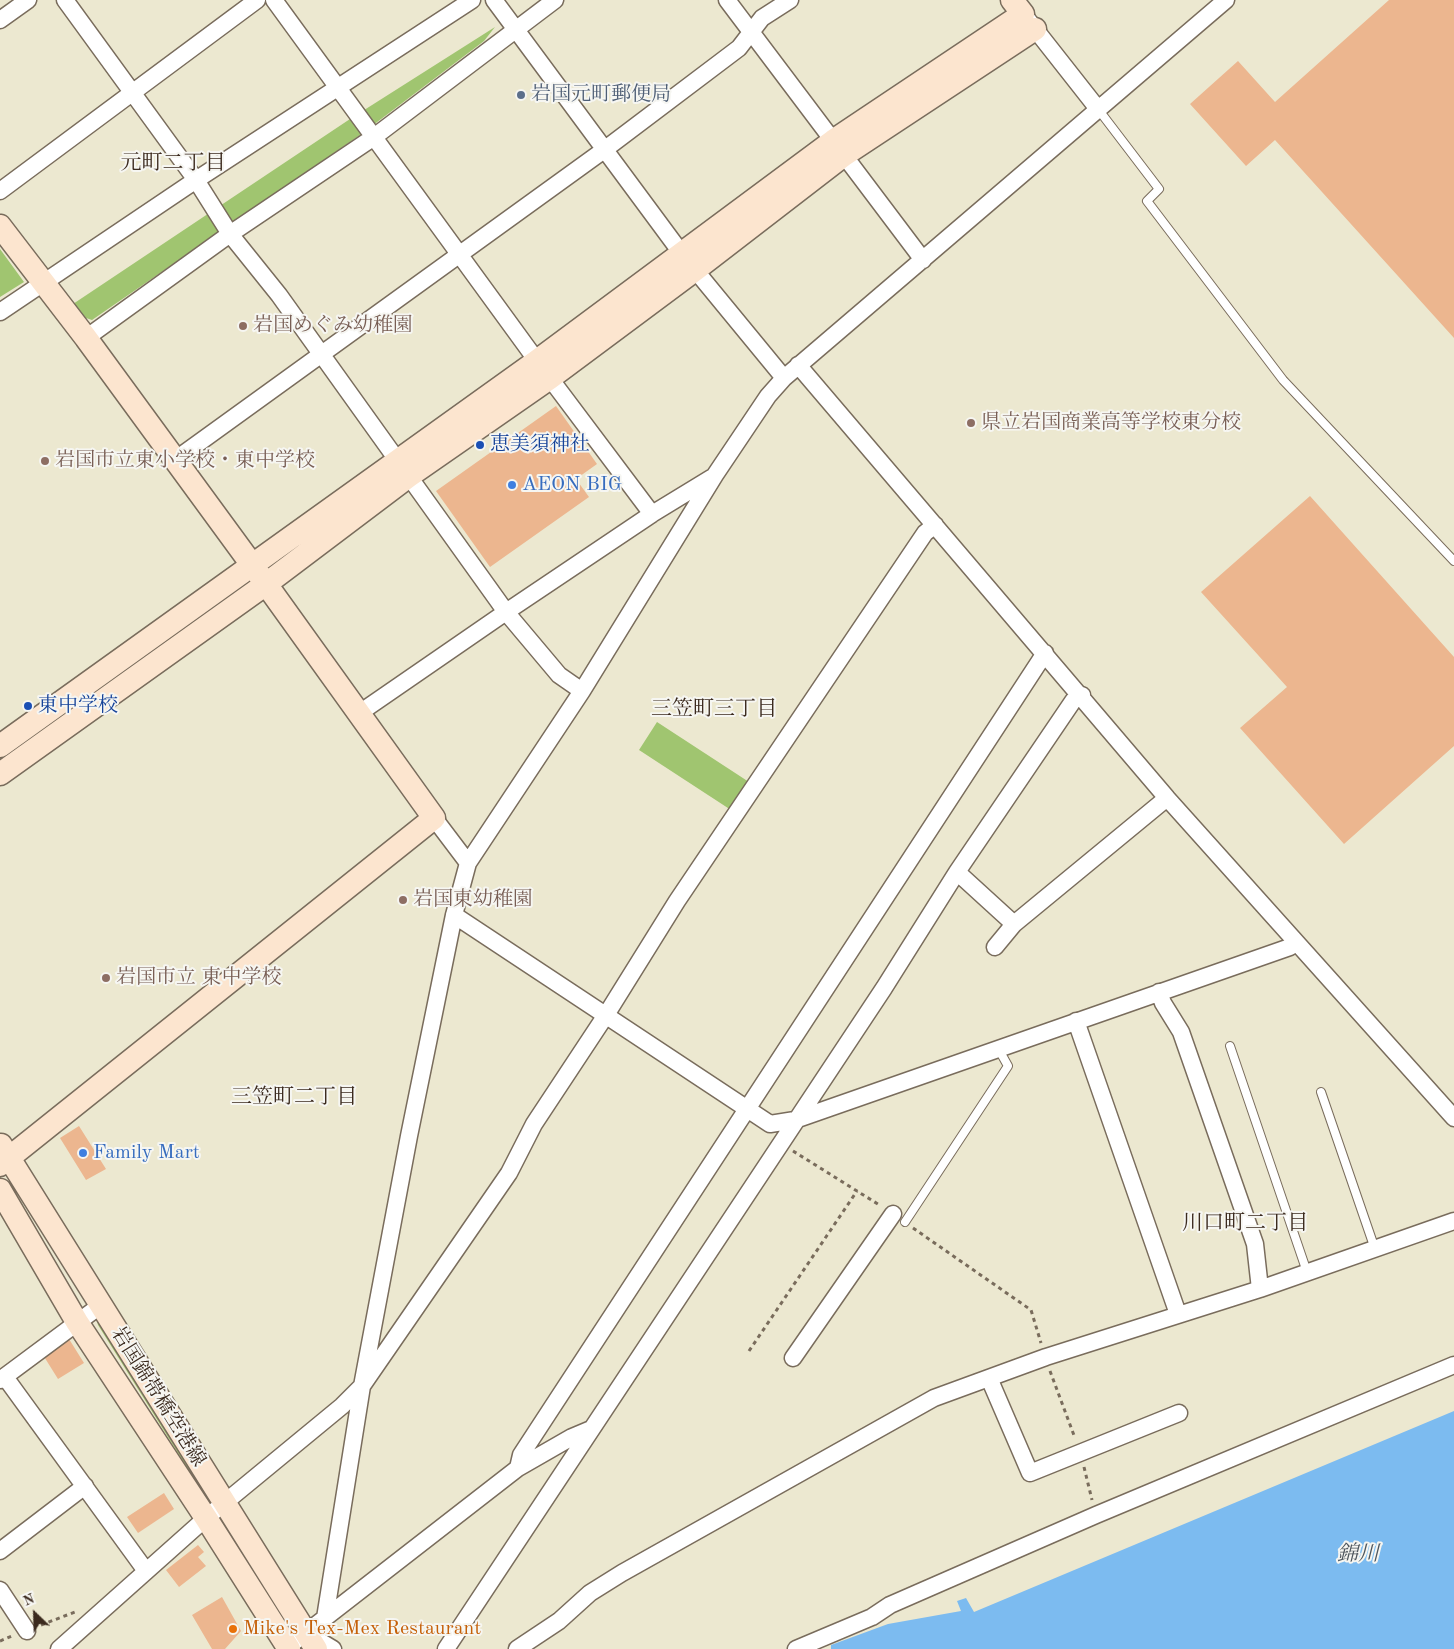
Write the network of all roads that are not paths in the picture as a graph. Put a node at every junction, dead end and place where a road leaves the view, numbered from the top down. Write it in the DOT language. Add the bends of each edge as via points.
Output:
graph roads {
  1 [pos="28,0"];
  2 [pos="65,0"];
  3 [pos="257,0"];
  4 [pos="274,0"];
  5 [pos="472,0"];
  6 [pos="494,0"];
  7 [pos="555,0"];
  8 [pos="727,0"];
  9 [pos="790,0"];
  10 [pos="1226,0"];
  11 [pos="1024,14"];
  12 [pos="0,20"];
  13 [pos="515,29"];
  14 [pos="752,32"];
  15 [pos="338,87"];
  16 [pos="132,92"];
  17 [pos="1098,109"];
  18 [pos="374,137"];
  19 [pos="839,148"];
  20 [pos="604,150"];
  21 [pos="196,180"];
  22 [pos="0,190"];
  23 [pos="0,226"];
  24 [pos="230,234"];
  25 [pos="460,256"];
  26 [pos="923,260"];
  27 [pos="689,262"];
  28 [pos="43,285"];
  29 [pos="0,312"];
  30 [pos="86,338"];
  31 [pos="322,355"];
  32 [pos="798,364"];
  33 [pos="543,369"];
  34 [pos="784,378"];
  35 [pos="175,460"];
  36 [pos="404,468"];
  37 [pos="715,475"];
  38 [pos="652,514"];
  39 [pos="935,525"];
  40 [pos="1454,561"];
  41 [pos="251,564"];
  42 [pos="266,584"];
  43 [pos="506,612"];
  44 [pos="1045,653"];
  45 [pos="582,691"];
  46 [pos="1082,695"];
  47 [pos="358,714"];
  48 [pos="0,746"];
  49 [pos="0,774"];
  50 [pos="1167,798"];
  51 [pos="434,818"];
  52 [pos="468,863"];
  53 [pos="957,872"];
  54 [pos="454,915"];
  55 [pos="1014,924"];
  56 [pos="1295,942"];
  57 [pos="995,947"];
  58 [pos="1159,992"];
  59 [pos="606,1015"];
  60 [pos="1076,1021"];
  61 [pos="1230,1046"];
  62 [pos="998,1048"];
  63 [pos="1320,1092"];
  64 [pos="746,1109"];
  65 [pos="1454,1118"];
  66 [pos="795,1120"];
  67 [pos="3,1156"];
  68 [pos="0,1190"];
  69 [pos="899,1218"];
  70 [pos="1454,1221"];
  71 [pos="1375,1248"];
  72 [pos="1307,1272"];
  73 [pos="1260,1288"];
  74 [pos="101,1304"];
  75 [pos="1178,1314"];
  76 [pos="77,1322"];
  77 [pos="792,1358"];
  78 [pos="1454,1365"];
  79 [pos="2,1378"];
  80 [pos="989,1378"];
  81 [pos="362,1386"];
  82 [pos="1179,1413"];
  83 [pos="591,1428"];
  84 [pos="518,1468"];
  85 [pos="85,1486"];
  86 [pos="225,1503"];
  87 [pos="206,1518"];
  88 [pos="0,1551"];
  89 [pos="146,1571"];
  90 [pos="0,1590"];
  91 [pos="325,1618"];
  92 [pos="27,1630"];
  93 [pos="311,1641"];
  94 [pos="59,1649"];
  95 [pos="287,1649"];
  96 [pos="333,1649"];
  97 [pos="446,1649"];
  98 [pos="517,1649"];
  99 [pos="796,1649"];
  1 -- 12 [label="street"];
  2 -- 16 [label="street"];
  3 -- 16 [label="street"];
  4 -- 15 [label="street"];
  5 -- 15 [label="street"];
  6 -- 13 [label="street"];
  7 -- 13 [label="street"];
  8 -- 14 [label="street"];
  9 -- 14 [label="street" via="762,18"];
  10 -- 17 [label="street"];
  11 -- 17 [label="street"];
  11 -- 19 [label="street"];
  13 -- 18 [label="street"];
  13 -- 20 [label="street"];
  14 -- 19 [label="street"];
  14 -- 20 [label="street" via="739,48"];
  15 -- 18 [label="street"];
  15 -- 21 [label="street"];
  16 -- 21 [label="street"];
  16 -- 22 [label="street"];
  17 -- 26 [label="street"];
  17 -- 40 [label="lane" via="1159,189 1147,201 1283,380"];
  18 -- 24 [label="street"];
  18 -- 25 [label="street"];
  19 -- 26 [label="street"];
  19 -- 27 [label="street"];
  20 -- 25 [label="street"];
  20 -- 27 [label="street"];
  21 -- 24 [label="street"];
  21 -- 28 [label="street"];
  23 -- 28 [label="street"];
  24 -- 30 [label="street"];
  24 -- 31 [label="street"];
  25 -- 31 [label="street"];
  25 -- 33 [label="street"];
  26 -- 32 [label="street"];
  27 -- 33 [label="street"];
  27 -- 34 [label="street"];
  28 -- 29 [label="street"];
  28 -- 30 [label="street"];
  30 -- 35 [label="street"];
  31 -- 35 [label="street"];
  31 -- 36 [label="street"];
  32 -- 34 [label="street"];
  32 -- 39 [label="street"];
  33 -- 36 [label="street"];
  33 -- 38 [label="street"];
  34 -- 37 [label="street" via="768,396"];
  35 -- 41 [label="street"];
  36 -- 41 [label="street"];
  36 -- 42 [label="street"];
  36 -- 43 [label="street"];
  37 -- 38 [label="street"];
  37 -- 45 [label="street"];
  38 -- 43 [label="street"];
  39 -- 44 [label="street"];
  39 -- 59 [label="street" via="925,533 698,869"];
  41 -- 42 [label="street"];
  41 -- 48 [label="street"];
  42 -- 47 [label="street"];
  42 -- 49 [label="street"];
  43 -- 45 [label="street" via="559,675"];
  43 -- 47 [label="street"];
  44 -- 46 [label="street"];
  44 -- 64 [label="street"];
  45 -- 52 [label="street"];
  46 -- 50 [label="street"];
  46 -- 53 [label="street" via="1073,701"];
  47 -- 51 [label="street"];
  50 -- 55 [label="street"];
  50 -- 56 [label="street"];
  51 -- 52 [label="street"];
  51 -- 67 [label="street"];
  52 -- 54 [label="street"];
  53 -- 55 [label="street"];
  53 -- 66 [label="street"];
  54 -- 59 [label="street"];
  54 -- 81 [label="street"];
  55 -- 57 [label="street"];
  56 -- 58 [label="street" via="1290,947"];
  56 -- 65 [label="street"];
  58 -- 60 [label="street"];
  58 -- 73 [label="street" via="1181,1032 1255,1244"];
  59 -- 64 [label="street"];
  59 -- 81 [label="street" via="534,1124 509,1173"];
  60 -- 62 [label="street"];
  60 -- 75 [label="street"];
  61 -- 72 [label="lane"];
  62 -- 66 [label="street"];
  62 -- 69 [label="lane" via="1008,1066"];
  63 -- 71 [label="lane"];
  64 -- 66 [label="street" via="770,1124"];
  64 -- 84 [label="street" via="521,1454"];
  66 -- 83 [label="street"];
  67 -- 74 [label="street, 岩国錦帯橋空港線"];
  68 -- 76 [label="street, 岩国錦帯橋空港線"];
  69 -- 77 [label="street"];
  70 -- 71 [label="street"];
  71 -- 72 [label="street"];
  72 -- 73 [label="street"];
  73 -- 75 [label="street"];
  74 -- 76 [label="street"];
  74 -- 86 [label="street, 岩国錦帯橋空港線"];
  75 -- 80 [label="street"];
  76 -- 79 [label="street"];
  76 -- 87 [label="street, 岩国錦帯橋空港線"];
  78 -- 99 [label="street" via="1096,1515"];
  79 -- 85 [label="street"];
  80 -- 82 [label="street" via="1030,1473"];
  80 -- 98 [label="street" via="934,1398 622,1573 590,1593 559,1621"];
  81 -- 86 [label="street"];
  81 -- 91 [label="street"];
  83 -- 84 [label="street"];
  83 -- 97 [label="street"];
  84 -- 91 [label="street"];
  85 -- 88 [label="street"];
  85 -- 89 [label="street"];
  86 -- 87 [label="street"];
  86 -- 93 [label="street, 岩国錦帯橋空港線"];
  87 -- 89 [label="street"];
  87 -- 95 [label="street, 岩国錦帯橋空港線"];
  89 -- 94 [label="street"];
  90 -- 92 [label="street"];
  91 -- 93 [label="street"];
  93 -- 95 [label="street"];
  93 -- 96 [label="street"];
}
